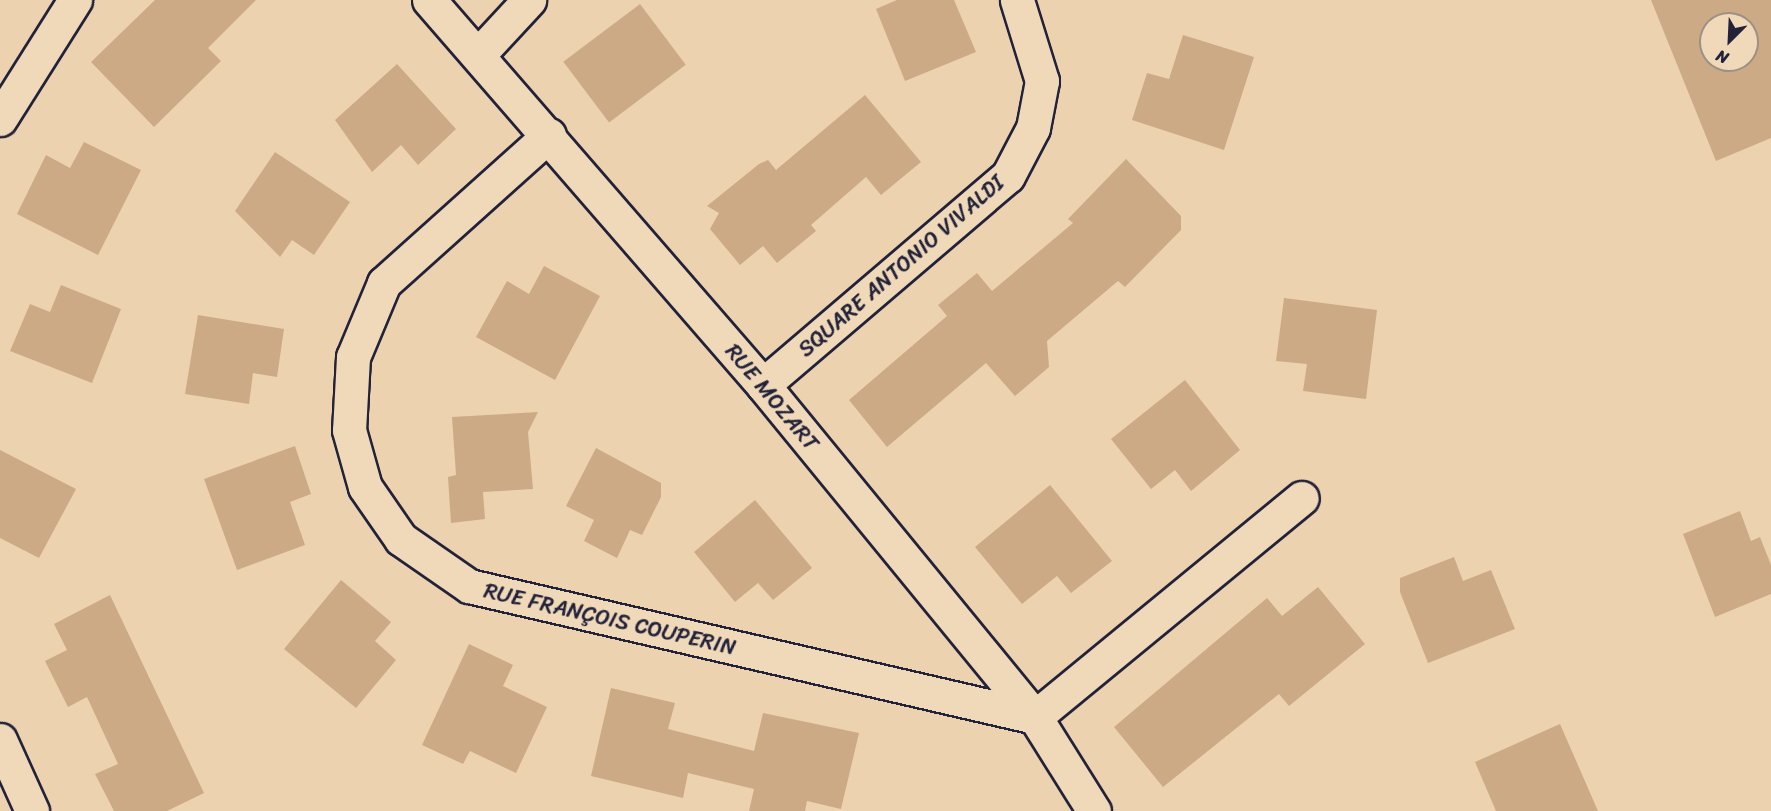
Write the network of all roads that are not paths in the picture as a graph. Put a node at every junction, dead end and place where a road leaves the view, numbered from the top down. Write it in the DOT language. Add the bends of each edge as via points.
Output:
graph roads {
  1 [pos="75,0"];
  2 [pos="429,0"];
  3 [pos="529,0"];
  4 [pos="1017,0"];
  5 [pos="479,54"];
  6 [pos="0,119"];
  7 [pos="549,135"];
  8 [pos="763,385"];
  9 [pos="1302,498"];
  10 [pos="1035,717"];
  11 [pos="0,740"];
  12 [pos="32,811"];
  13 [pos="1094,811"];
  1 -- 6 [label="street"];
  2 -- 5 [label="street, RUE MOZART"];
  3 -- 5 [label="street"];
  4 -- 8 [label="street, SQUARE ANTONIO VIVALDI" via="1042,81 1033,129 1008,176"];
  5 -- 7 [label="street, RUE MOZART"];
  7 -- 8 [label="street, RUE MOZART"];
  7 -- 10 [label="street, RUE FRANÇOIS COUPERIN" via="384,283 352,357 349,430 365,486 401,539 469,586"];
  8 -- 10 [label="street, RUE MOZART"];
  9 -- 10 [label="street"];
  10 -- 13 [label="street, RUE MOZART"];
  11 -- 12 [label="street"];
}
